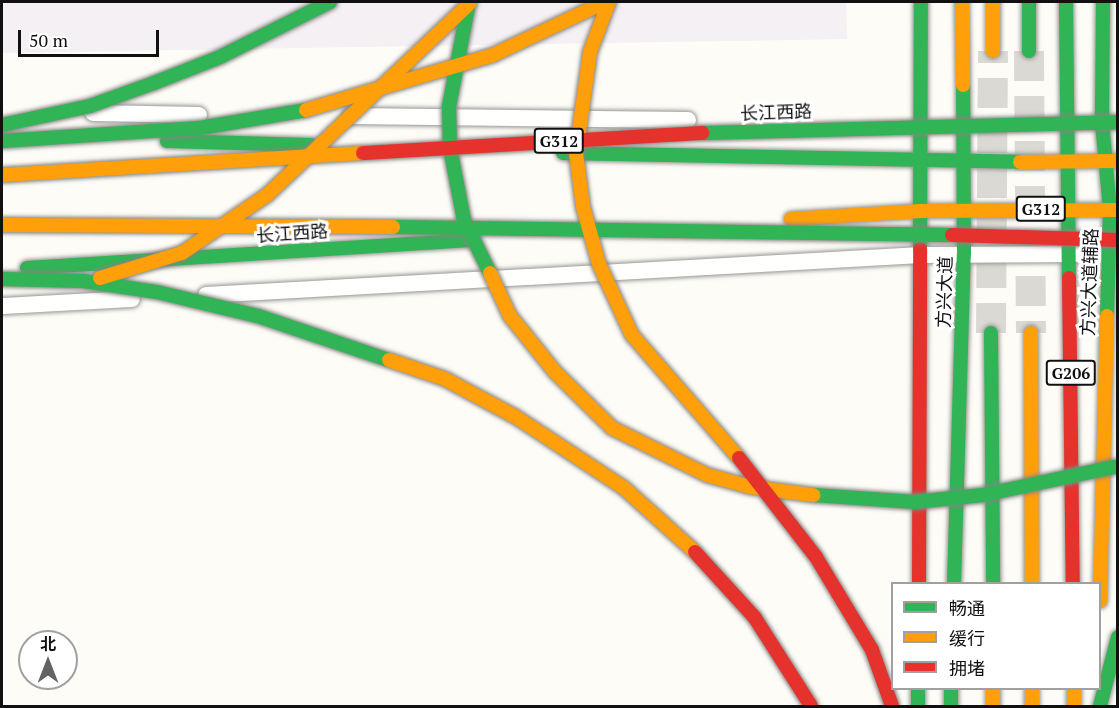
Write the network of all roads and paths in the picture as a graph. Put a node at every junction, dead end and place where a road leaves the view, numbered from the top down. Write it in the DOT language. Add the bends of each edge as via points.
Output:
graph roads {
  1 [pos="330,2"];
  2 [pos="470,2"];
  3 [pos="607,2"];
  4 [pos="921,2"];
  5 [pos="962,2"];
  6 [pos="993,2"];
  7 [pos="1029,2"];
  8 [pos="1066,2"];
  9 [pos="1103,2"];
  10 [pos="993,51"];
  11 [pos="1029,51"];
  12 [pos="2,112"];
  13 [pos="962,122"];
  14 [pos="1068,122"];
  15 [pos="1112,122"];
  16 [pos="920,123"];
  17 [pos="2,125"];
  18 [pos="2,136"];
  19 [pos="2,141"];
  20 [pos="962,161"];
  21 [pos="1112,161"];
  22 [pos="1071,163"];
  23 [pos="920,164"];
  24 [pos="2,175"];
  25 [pos="1072,209"];
  26 [pos="964,210"];
  27 [pos="1114,210"];
  28 [pos="921,211"];
  29 [pos="2,225"];
  30 [pos="1114,249"];
  31 [pos="964,254"];
  32 [pos="1069,254"];
  33 [pos="921,255"];
  34 [pos="2,270"];
  35 [pos="2,279"];
  36 [pos="82,281"];
  37 [pos="2,306"];
  38 [pos="991,333"];
  39 [pos="1031,333"];
  40 [pos="1118,466"];
  41 [pos="919,582"];
  42 [pos="954,582"];
  43 [pos="993,582"];
  44 [pos="1032,582"];
  45 [pos="1073,582"];
  46 [pos="1101,582"];
  47 [pos="1118,637"];
  48 [pos="918,690"];
  49 [pos="951,690"];
  50 [pos="993,690"];
  51 [pos="1032,690"];
  52 [pos="1074,690"];
  53 [pos="1098,690"];
  54 [pos="811,706"];
  55 [pos="892,706"];
  56 [pos="918,706"];
  57 [pos="951,706"];
  58 [pos="993,706"];
  59 [pos="1032,706"];
  60 [pos="1074,706"];
  61 [pos="1099,706"];
  1 -- 17 [label="main road, bridge" via="220,57 154,83 90,105"];
  2 -- 36 [label="main road, bridge" via="319,149 258,201 182,253 135,270"];
  2 -- 40 [label="main road, bridge" via="449,107 450,148 464,220 510,315 555,372 612,428 707,475 760,489 854,500 915,502 983,495"];
  3 -- 19 [label="main road, bridge" via="492,55 434,76 287,115 200,128"];
  3 -- 55 [label="main road, bridge" via="590,52 577,123 583,207 599,264 632,335 747,466 816,557 872,650"];
  4 -- 16 [label="main road"];
  5 -- 13 [label="main road, 方兴大道"];
  6 -- 10 [label="main road"];
  7 -- 11 [label="main road"];
  8 -- 14 [label="main road"];
  9 -- 15 [label="main road, 方兴大道辅路"];
  12 -- 16 [label="street"];
  13 -- 14 [label="street"];
  13 -- 16 [label="street"];
  13 -- 20 [label="main road, 方兴大道"];
  14 -- 15 [label="street"];
  14 -- 22 [label="main road"];
  15 -- 21 [label="main road, 方兴大道辅路"];
  15 -- 24 [label="main road, 长江西路 / G312, bridge" via="737,131"];
  16 -- 23 [label="main road"];
  18 -- 23 [label="main road, G312"];
  20 -- 22 [label="main road, G312"];
  20 -- 23 [label="main road, G312"];
  20 -- 26 [label="main road, 方兴大道"];
  21 -- 22 [label="main road, G312"];
  21 -- 27 [label="main road, 方兴大道辅路"];
  22 -- 25 [label="main road, G206"];
  23 -- 28 [label="main road"];
  25 -- 26 [label="main road, 长江西路 / G312"];
  25 -- 27 [label="main road, 长江西路 / G312"];
  25 -- 32 [label="main road, G206"];
  26 -- 28 [label="main road, 长江西路 / G312"];
  26 -- 31 [label="main road, 方兴大道"];
  27 -- 30 [label="main road, 方兴大道辅路"];
  28 -- 33 [label="main road"];
  28 -- 34 [label="main road, 长江西路 / G312"];
  29 -- 30 [label="main road, 长江西路 / G312, bridge" via="735,229"];
  30 -- 32 [label="street"];
  30 -- 46 [label="main road, 方兴大道辅路"];
  31 -- 32 [label="street"];
  31 -- 33 [label="street"];
  31 -- 42 [label="main road, 方兴大道"];
  32 -- 45 [label="main road, G206"];
  33 -- 37 [label="street"];
  33 -- 41 [label="main road"];
  35 -- 36 [label="main road, bridge"];
  36 -- 54 [label="main road, bridge" via="157,292 258,315 445,379 516,417 624,488 674,529 755,618"];
  38 -- 43 [label="main road"];
  39 -- 44 [label="main road, G206"];
  47 -- 61 [label="main road"];
  48 -- 56 [label="main road"];
  49 -- 57 [label="main road"];
  50 -- 58 [label="main road"];
  51 -- 59 [label="main road"];
  52 -- 60 [label="main road"];
  53 -- 61 [label="main road"];
}
